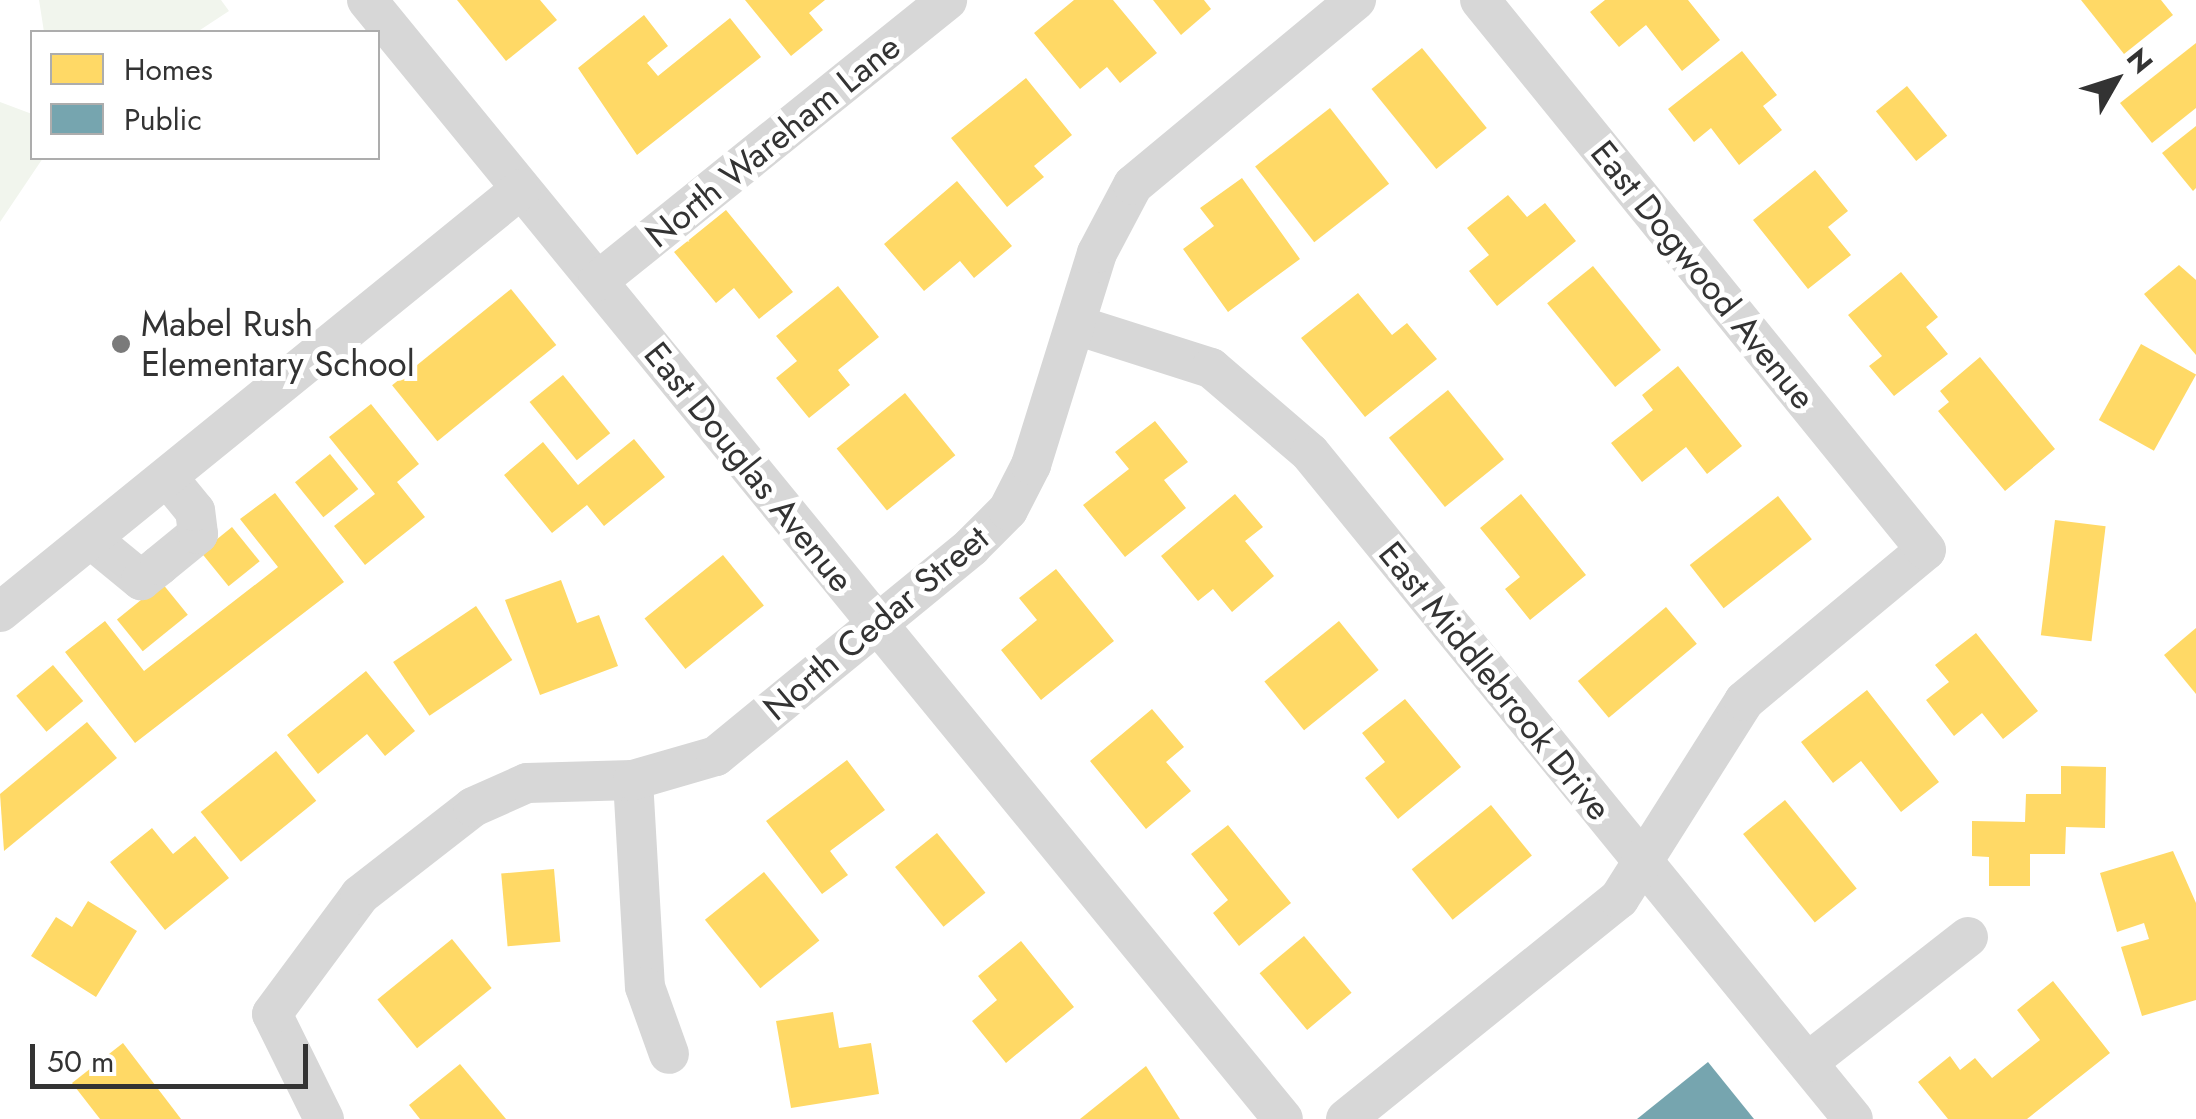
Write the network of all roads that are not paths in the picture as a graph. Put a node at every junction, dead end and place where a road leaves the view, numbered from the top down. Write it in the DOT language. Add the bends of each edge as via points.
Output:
graph roads {
  1 [pos="367,0"];
  2 [pos="947,0"];
  3 [pos="1356,0"];
  4 [pos="1480,0"];
  5 [pos="521,188"];
  6 [pos="598,282"];
  7 [pos="1076,325"];
  8 [pos="168,478"];
  9 [pos="91,539"];
  10 [pos="0,612"];
  11 [pos="878,624"];
  12 [pos="632,780"];
  13 [pos="1648,864"];
  14 [pos="1968,937"];
  15 [pos="669,1054"];
  16 [pos="1808,1062"];
  17 [pos="324,1119"];
  18 [pos="1284,1119"];
  19 [pos="1346,1119"];
  20 [pos="1854,1119"];
  1 -- 5 [label="street, East Douglas Avenue"];
  2 -- 6 [label="street, North Wareham Lane"];
  3 -- 7 [label="street, North Cedar Street" via="1133,185 1097,253"];
  4 -- 13 [label="street, East Dogwood Avenue" via="1926,550 1744,701"];
  5 -- 6 [label="street, East Douglas Avenue"];
  5 -- 8 [label="street"];
  6 -- 11 [label="street, East Douglas Avenue"];
  7 -- 11 [label="street, North Cedar Street" via="1008,510"];
  7 -- 13 [label="street, East Middlebrook Drive" via="1211,368 1259,402"];
  8 -- 9 [label="street"];
  8 -- 9 [label="street" via="195,510 198,534 160,566 141,580"];
  9 -- 10 [label="street"];
  11 -- 12 [label="street, North Cedar Street" via="716,756"];
  11 -- 18 [label="street, East Douglas Avenue"];
  12 -- 15 [label="street" via="645,988"];
  12 -- 17 [label="street, North Cedar Street" via="527,783 473,807 360,895 272,1014"];
  13 -- 16 [label="street, East Middlebrook Drive"];
  13 -- 19 [label="street" via="1619,899"];
  14 -- 16 [label="street"];
  16 -- 20 [label="street, East Middlebrook Drive"];
}
